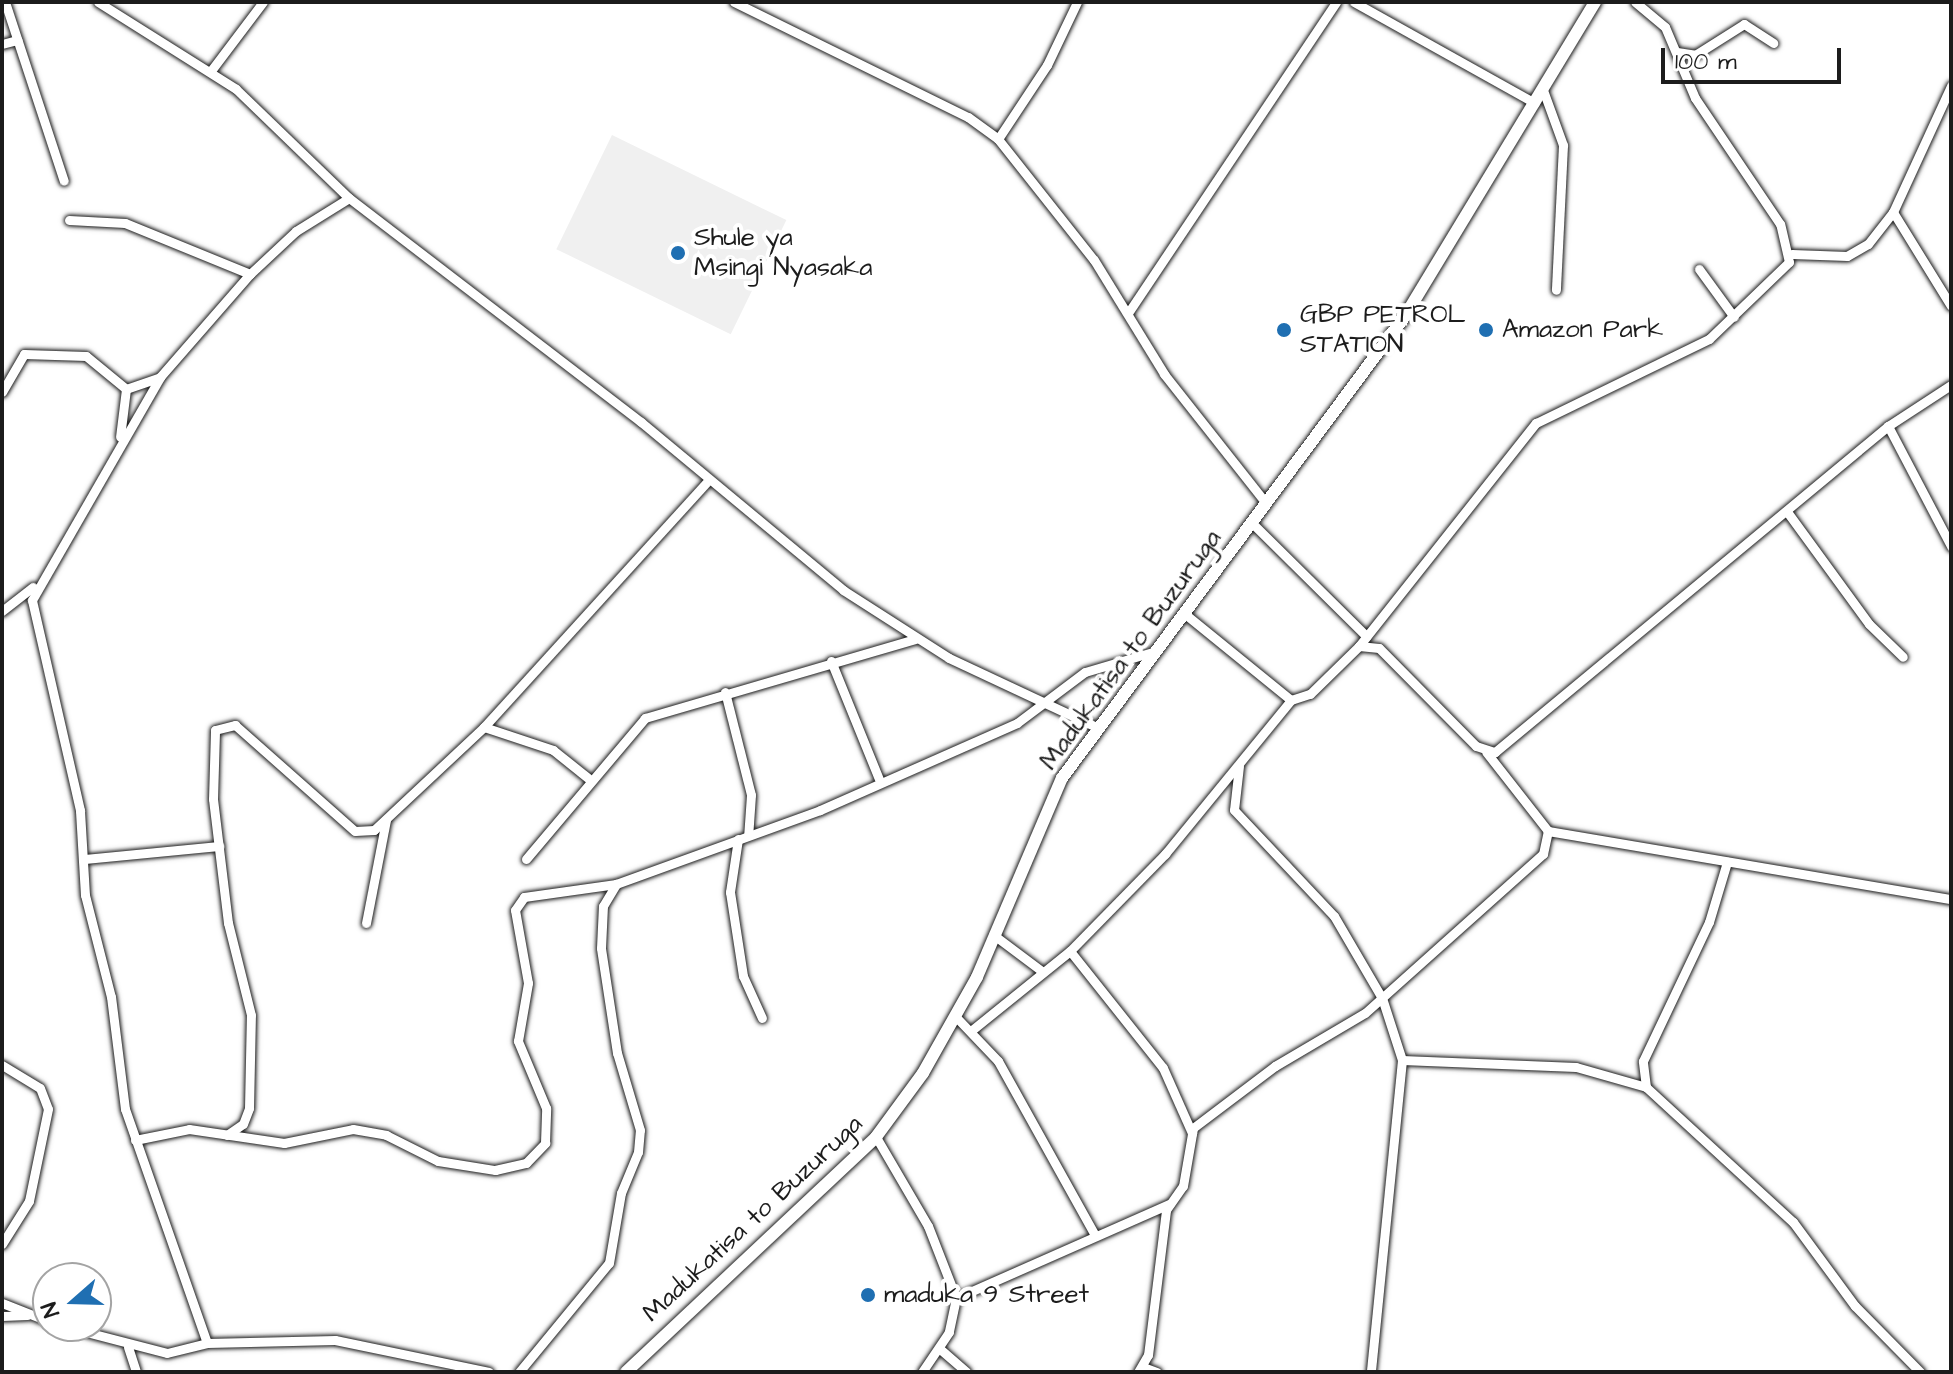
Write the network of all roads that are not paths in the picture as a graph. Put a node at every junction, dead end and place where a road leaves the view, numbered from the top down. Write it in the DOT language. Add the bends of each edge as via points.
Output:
graph roads {
  1 [pos="5,2"];
  2 [pos="98,2"];
  3 [pos="263,2"];
  4 [pos="734,2"];
  5 [pos="1077,2"];
  6 [pos="1336,2"];
  7 [pos="1354,2"];
  8 [pos="1595,2"];
  9 [pos="1635,2"];
  10 [pos="17,40"];
  11 [pos="1773,43"];
  12 [pos="2,44"];
  13 [pos="1677,52"];
  14 [pos="210,72"];
  15 [pos="1951,86"];
  16 [pos="1543,90"];
  17 [pos="1535,103"];
  18 [pos="998,139"];
  19 [pos="64,181"];
  20 [pos="349,198"];
  21 [pos="1893,212"];
  22 [pos="69,220"];
  23 [pos="1792,254"];
  24 [pos="1699,269"];
  25 [pos="250,274"];
  26 [pos="1556,290"];
  27 [pos="1951,306"];
  28 [pos="1128,313"];
  29 [pos="1734,317"];
  30 [pos="160,377"];
  31 [pos="1951,385"];
  32 [pos="126,389"];
  33 [pos="2,392"];
  34 [pos="1888,426"];
  35 [pos="120,441"];
  36 [pos="706,483"];
  37 [pos="1266,503"];
  38 [pos="1788,513"];
  39 [pos="1252,523"];
  40 [pos="1951,546"];
  41 [pos="33,587"];
  42 [pos="2,611"];
  43 [pos="1185,614"];
  44 [pos="1366,636"];
  45 [pos="915,639"];
  46 [pos="1359,646"];
  47 [pos="1156,651"];
  48 [pos="1903,657"];
  49 [pos="831,661"];
  50 [pos="725,692"];
  51 [pos="1291,700"];
  52 [pos="1050,705"];
  53 [pos="484,727"];
  54 [pos="1096,727"];
  55 [pos="1486,752"];
  56 [pos="1239,766"];
  57 [pos="588,778"];
  58 [pos="879,779"];
  59 [pos="386,820"];
  60 [pos="1548,831"];
  61 [pos="743,837"];
  62 [pos="219,846"];
  63 [pos="84,859"];
  64 [pos="526,859"];
  65 [pos="1727,862"];
  66 [pos="616,884"];
  67 [pos="1951,899"];
  68 [pos="366,923"];
  69 [pos="995,936"];
  70 [pos="1070,951"];
  71 [pos="1043,972"];
  72 [pos="1382,998"];
  73 [pos="956,1017"];
  74 [pos="762,1018"];
  75 [pos="972,1030"];
  76 [pos="1402,1060"];
  77 [pos="1643,1064"];
  78 [pos="2,1065"];
  79 [pos="1620,1077"];
  80 [pos="1646,1087"];
  81 [pos="1192,1133"];
  82 [pos="227,1135"];
  83 [pos="876,1137"];
  84 [pos="135,1140"];
  85 [pos="1169,1204"];
  86 [pos="1095,1235"];
  87 [pos="2,1244"];
  88 [pos="956,1298"];
  89 [pos="2,1303"];
  90 [pos="29,1315"];
  91 [pos="2,1316"];
  92 [pos="32,1316"];
  93 [pos="112,1342"];
  94 [pos="207,1343"];
  95 [pos="128,1347"];
  96 [pos="940,1349"];
  97 [pos="1140,1369"];
  98 [pos="136,1372"];
  99 [pos="489,1372"];
  100 [pos="519,1372"];
  101 [pos="626,1372"];
  102 [pos="922,1372"];
  103 [pos="966,1372"];
  104 [pos="1157,1372"];
  105 [pos="1371,1372"];
  106 [pos="1920,1372"];
  1 -- 10 [label="street"];
  2 -- 14 [label="street"];
  3 -- 14 [label="street"];
  4 -- 18 [label="street" via="968,117"];
  5 -- 18 [label="street" via="1047,65"];
  6 -- 28 [label="street"];
  7 -- 17 [label="street"];
  8 -- 16 [label="main road, Madukatisa to Buzuruga"];
  9 -- 13 [label="street" via="1665,27"];
  10 -- 12 [label="street"];
  10 -- 19 [label="street"];
  11 -- 13 [label="street" via="1744,24 1695,55"];
  13 -- 23 [label="street" via="1695,98 1761,193"];
  14 -- 20 [label="street"];
  15 -- 21 [label="street"];
  16 -- 17 [label="main road, Madukatisa to Buzuruga"];
  16 -- 26 [label="street" via="1563,145"];
  17 -- 37 [label="main road, Madukatisa to Buzuruga" via="1405,316"];
  18 -- 28 [label="street"];
  20 -- 25 [label="street" via="296,231"];
  20 -- 36 [label="street" via="641,422"];
  21 -- 23 [label="street" via="1847,256"];
  21 -- 27 [label="street"];
  22 -- 25 [label="street" via="125,223"];
  23 -- 29 [label="street"];
  24 -- 29 [label="street"];
  25 -- 30 [label="street"];
  28 -- 37 [label="street" via="1164,374"];
  29 -- 44 [label="street" via="1694,348 1536,423"];
  30 -- 32 [label="street"];
  30 -- 35 [label="street"];
  31 -- 34 [label="street"];
  32 -- 33 [label="street" via="97,360 38,350 20,358"];
  32 -- 35 [label="street"];
  34 -- 38 [label="street"];
  34 -- 40 [label="street"];
  35 -- 41 [label="street"];
  36 -- 45 [label="street"];
  36 -- 53 [label="street"];
  37 -- 39 [label="main road, Madukatisa to Buzuruga"];
  38 -- 48 [label="street" via="1869,624"];
  38 -- 55 [label="street" via="1504,749"];
  39 -- 43 [label="main road, Madukatisa to Buzuruga"];
  39 -- 44 [label="street"];
  41 -- 42 [label="street"];
  41 -- 63 [label="street"];
  43 -- 47 [label="main road, Madukatisa to Buzuruga"];
  43 -- 51 [label="street"];
  44 -- 46 [label="street"];
  45 -- 49 [label="street"];
  45 -- 52 [label="street"];
  46 -- 51 [label="street" via="1310,694"];
  46 -- 55 [label="street" via="1379,648"];
  47 -- 52 [label="street" via="1085,672"];
  47 -- 54 [label="main road, Madukatisa to Buzuruga"];
  49 -- 50 [label="street"];
  49 -- 58 [label="street"];
  50 -- 57 [label="street" via="645,718"];
  50 -- 61 [label="street" via="751,795"];
  51 -- 56 [label="street"];
  52 -- 54 [label="street"];
  52 -- 58 [label="street" via="964,750"];
  53 -- 57 [label="street" via="553,750"];
  53 -- 59 [label="street"];
  54 -- 69 [label="main road, Madukatisa to Buzuruga" via="1042,813"];
  55 -- 60 [label="street"];
  56 -- 70 [label="street"];
  56 -- 72 [label="street" via="1234,810 1326,905"];
  57 -- 64 [label="street"];
  58 -- 61 [label="street"];
  59 -- 62 [label="street" via="355,831 274,756 224,725 212,751"];
  59 -- 68 [label="street"];
  60 -- 65 [label="street"];
  60 -- 72 [label="street" via="1549,842 1530,868 1452,928"];
  61 -- 66 [label="street"];
  61 -- 74 [label="street" via="730,892 743,976"];
  62 -- 63 [label="street"];
  62 -- 82 [label="street" via="232,954 251,1015 249,1108 243,1124"];
  63 -- 84 [label="street"];
  65 -- 67 [label="street"];
  65 -- 77 [label="street" via="1709,922"];
  66 -- 82 [label="street" via="531,893 515,910 528,983 518,1041 546,1108 545,1143 526,1163 495,1170 438,1161 386,1135 353,1129 284,1143"];
  66 -- 100 [label="street" via="603,906 601,948 617,1053 640,1130 638,1152 621,1193 609,1263"];
  69 -- 71 [label="street"];
  69 -- 73 [label="main road, Madukatisa to Buzuruga"];
  70 -- 71 [label="street"];
  70 -- 81 [label="street" via="1163,1068"];
  71 -- 75 [label="street"];
  72 -- 76 [label="street"];
  72 -- 81 [label="street" via="1275,1066"];
  73 -- 75 [label="street"];
  73 -- 83 [label="main road, Madukatisa to Buzuruga"];
  75 -- 86 [label="street" via="1074,1187"];
  76 -- 79 [label="street" via="1576,1067"];
  76 -- 105 [label="street" via="1383,1195"];
  77 -- 79 [label="street"];
  77 -- 80 [label="street"];
  78 -- 87 [label="street" via="40,1088 48,1109 29,1201"];
  79 -- 80 [label="street"];
  80 -- 106 [label="street" via="1793,1222 1855,1306"];
  81 -- 85 [label="street" via="1183,1186"];
  82 -- 84 [label="street" via="176,1129"];
  83 -- 88 [label="street" via="928,1226"];
  83 -- 101 [label="main road, Madukatisa to Buzuruga"];
  84 -- 94 [label="street"];
  85 -- 86 [label="street"];
  85 -- 97 [label="street"];
  86 -- 88 [label="street" via="1033,1270"];
  88 -- 96 [label="street"];
  89 -- 90 [label="street"];
  90 -- 91 [label="street"];
  90 -- 92 [label="street"];
  93 -- 95 [label="street"];
  94 -- 95 [label="street" via="176,1353"];
  94 -- 99 [label="street" via="335,1340"];
  95 -- 98 [label="street"];
  96 -- 102 [label="street"];
  96 -- 103 [label="street"];
  97 -- 104 [label="street"];
}
